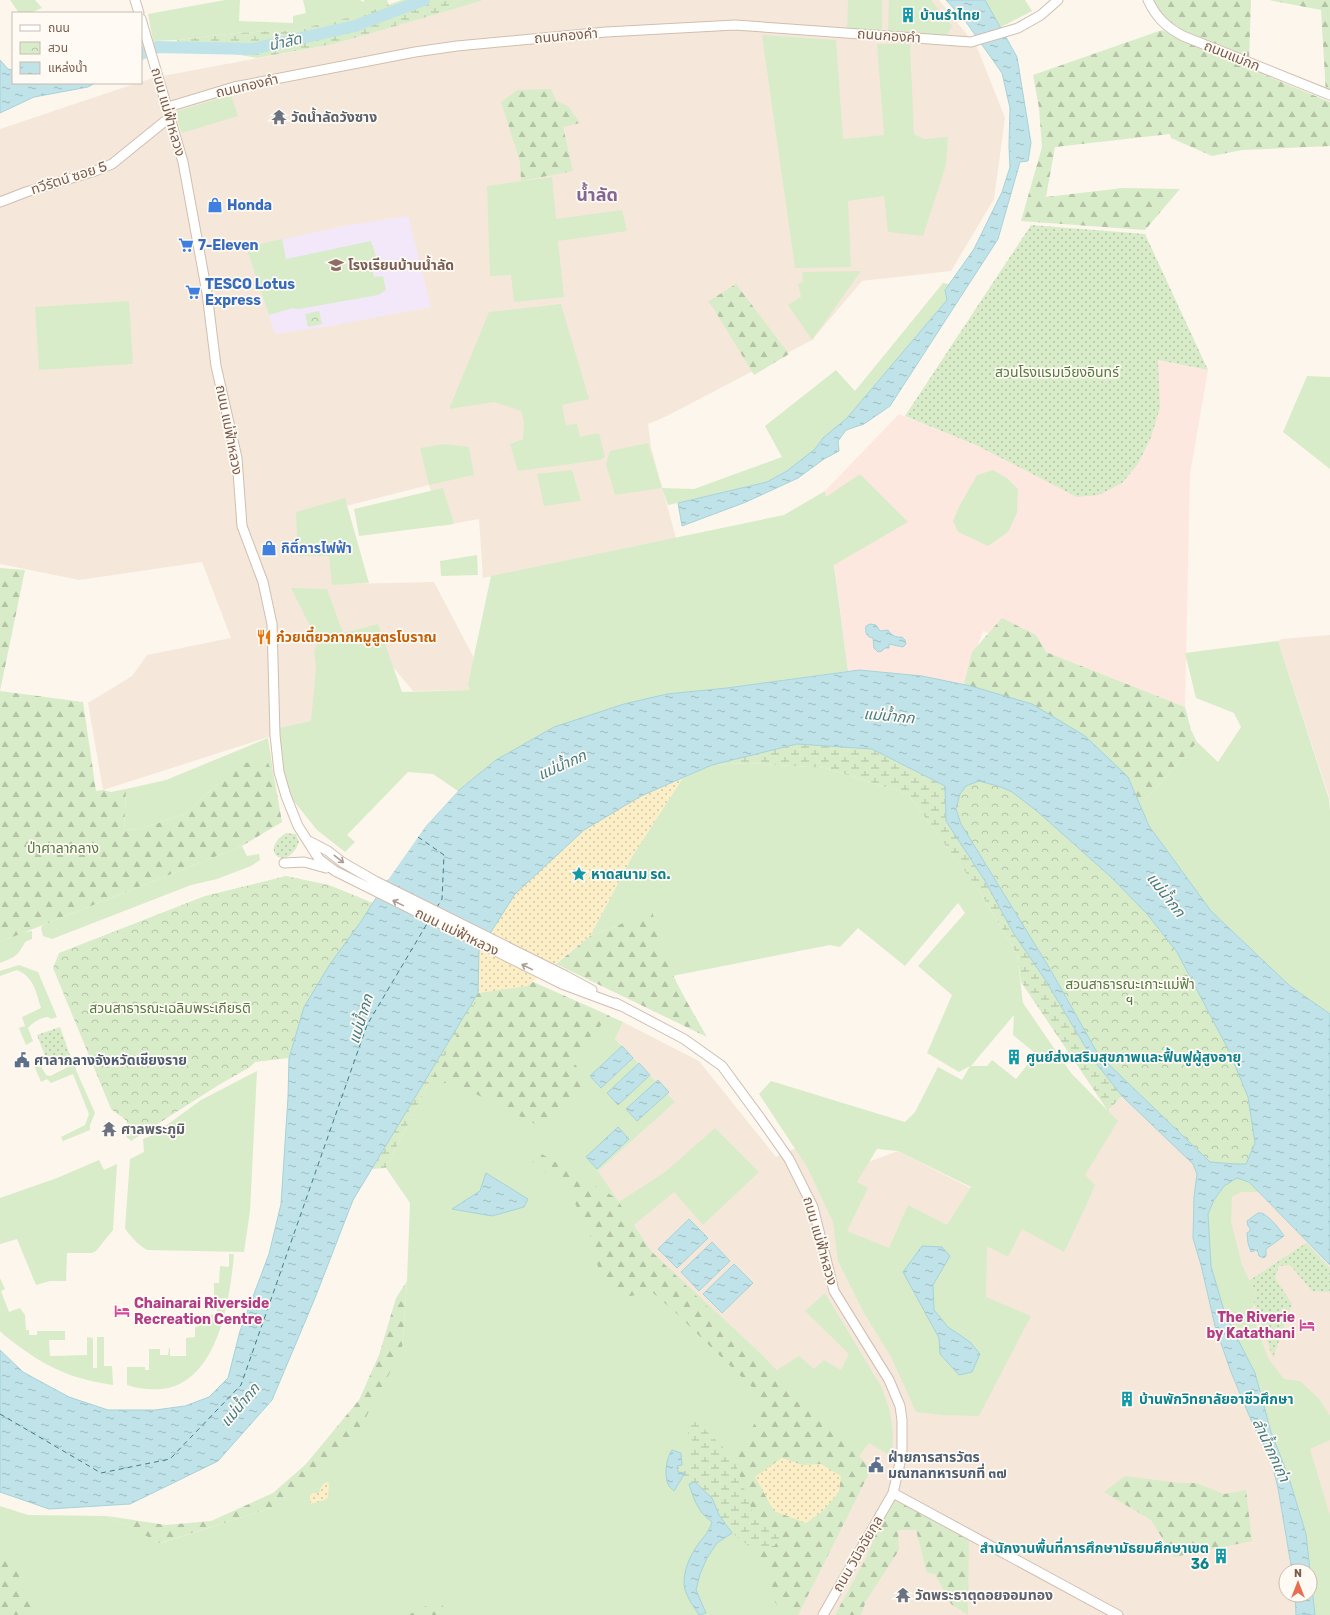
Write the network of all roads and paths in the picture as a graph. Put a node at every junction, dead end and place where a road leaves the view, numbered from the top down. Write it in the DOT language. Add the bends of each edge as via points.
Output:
graph roads {
  1 [pos="136,0"];
  2 [pos="1058,0"];
  3 [pos="1148,0"];
  4 [pos="139,12"];
  5 [pos="142,23"];
  6 [pos="1330,95"];
  7 [pos="168,107"];
  8 [pos="170,117"];
  9 [pos="0,202"];
  10 [pos="306,839"];
  11 [pos="284,863"];
  12 [pos="335,871"];
  13 [pos="564,980"];
  14 [pos="893,1493"];
  15 [pos="823,1615"];
  16 [pos="1118,1615"];
  1 -- 4 [label="street"];
  2 -- 7 [label="street, ถนนกองคำ" via="1041,15 1018,28 971,42 735,26 606,32 415,52 234,87"];
  3 -- 6 [label="street, ถนนแม่กก" via="1161,21 1182,36"];
  5 -- 7 [label="street, ถนน แม่ฟ้าหลวง"];
  7 -- 8 [label="street, ถนน แม่ฟ้าหลวง"];
  8 -- 9 [label="street, ทวีรัตน์ ซอย 5" via="112,164"];
  8 -- 10 [label="street, ถนน แม่ฟ้าหลวง" via="189,192 207,293 216,366 237,458 242,526 262,582 272,624 275,735 279,772 298,826"];
  10 -- 12 [label="street, ถนน แม่ฟ้าหลวง" via="320,859"];
  10 -- 13 [label="street, ถนน แม่ฟ้าหลวง, one-way" via="374,881"];
  11 -- 12 [label="street" via="304,862"];
  13 -- 12 [label="street, ถนน แม่ฟ้าหลวง, one-way" via="370,890"];
  13 -- 14 [label="street, ถนน แม่ฟ้าหลวง" via="684,1039 722,1066 762,1118 789,1159 813,1207 834,1291 889,1380 900,1406 902,1454"];
  14 -- 15 [label="street, ถนน วินิจฉัยกุล"];
  14 -- 16 [label="street"];
}
